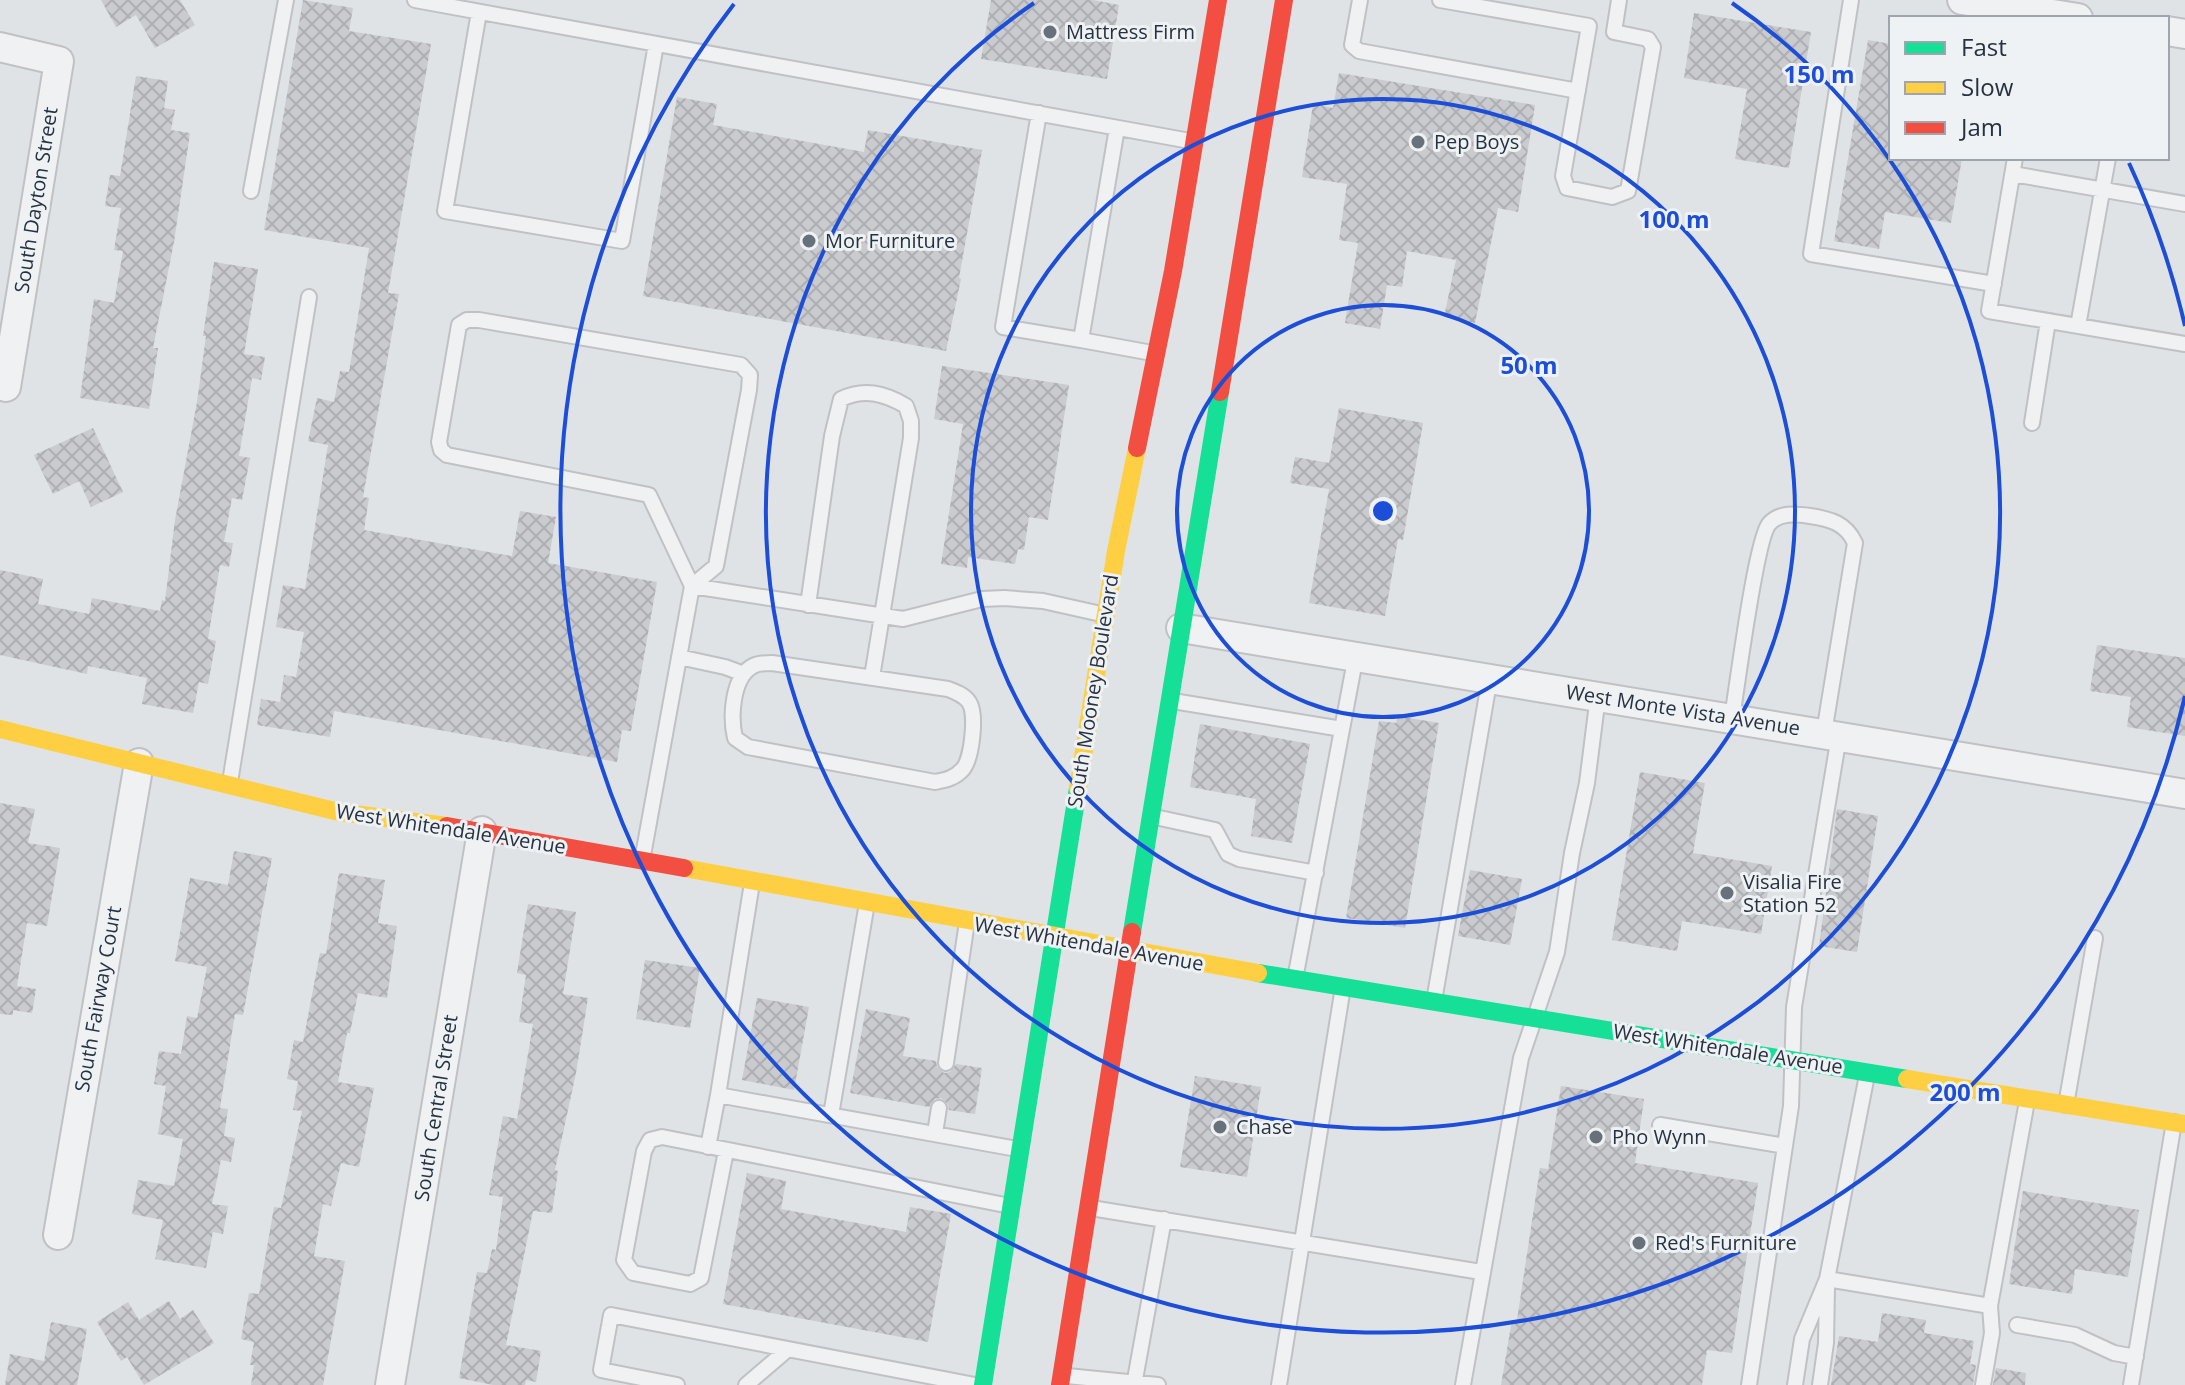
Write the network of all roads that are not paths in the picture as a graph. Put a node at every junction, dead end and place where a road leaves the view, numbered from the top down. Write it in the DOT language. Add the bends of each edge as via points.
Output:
graph roads {
  1 [pos="286,0"];
  2 [pos="415,0"];
  3 [pos="1218,0"];
  4 [pos="1284,0"];
  5 [pos="1360,0"];
  6 [pos="1440,0"];
  7 [pos="1619,0"];
  8 [pos="1851,0"];
  9 [pos="1962,0"];
  10 [pos="1477,3"];
  11 [pos="2044,11"];
  12 [pos="479,12"];
  13 [pos="2068,16"];
  14 [pos="1589,26"];
  15 [pos="1614,32"];
  16 [pos="656,44"];
  17 [pos="0,47"];
  18 [pos="1578,91"];
  19 [pos="1039,113"];
  20 [pos="1117,128"];
  21 [pos="1194,142"];
  22 [pos="2015,160"];
  23 [pos="2108,160"];
  24 [pos="2013,174"];
  25 [pos="2102,190"];
  26 [pos="251,191"];
  27 [pos="2185,204"];
  28 [pos="1994,284"];
  29 [pos="309,297"];
  30 [pos="2048,321"];
  31 [pos="2078,326"];
  32 [pos="1081,340"];
  33 [pos="2185,344"];
  34 [pos="1156,354"];
  35 [pos="3,386"];
  36 [pos="2032,423"];
  37 [pos="692,586"];
  38 [pos="808,605"];
  39 [pos="1106,615"];
  40 [pos="882,616"];
  41 [pos="1181,628"];
  42 [pos="1356,655"];
  43 [pos="679,657"];
  44 [pos="744,674"];
  45 [pos="872,677"];
  46 [pos="1490,677"];
  47 [pos="1598,696"];
  48 [pos="1169,700"];
  49 [pos="1732,718"];
  50 [pos="0,729"];
  51 [pos="1342,729"];
  52 [pos="1831,734"];
  53 [pos="139,763"];
  54 [pos="229,787"];
  55 [pos="2185,794"];
  56 [pos="1150,816"];
  57 [pos="482,831"];
  58 [pos="642,862"];
  59 [pos="1316,873"];
  60 [pos="753,882"];
  61 [pos="867,903"];
  62 [pos="967,922"];
  63 [pos="2095,938"];
  64 [pos="1054,939"];
  65 [pos="1129,952"];
  66 [pos="1295,979"];
  67 [pos="1343,987"];
  68 [pos="1434,1002"];
  69 [pos="1536,1018"];
  70 [pos="1792,1060"];
  71 [pos="946,1063"];
  72 [pos="1868,1072"];
  73 [pos="718,1095"];
  74 [pos="2027,1099"];
  75 [pos="2066,1105"];
  76 [pos="939,1108"];
  77 [pos="831,1115"];
  78 [pos="2180,1123"];
  79 [pos="1660,1125"];
  80 [pos="935,1133"];
  81 [pos="1785,1146"];
  82 [pos="708,1147"];
  83 [pos="1022,1150"];
  84 [pos="726,1151"];
  85 [pos="1013,1206"];
  86 [pos="1089,1208"];
  87 [pos="1164,1219"];
  88 [pos="58,1235"];
  89 [pos="1302,1242"];
  90 [pos="1481,1272"];
  91 [pos="1827,1279"];
  92 [pos="1990,1306"];
  93 [pos="2017,1325"];
  94 [pos="787,1350"];
  95 [pos="2136,1357"];
  96 [pos="1061,1380"];
  97 [pos="1134,1383"];
  98 [pos="390,1385"];
  99 [pos="677,1385"];
  100 [pos="746,1385"];
  101 [pos="975,1385"];
  102 [pos="983,1385"];
  103 [pos="1158,1385"];
  104 [pos="1279,1385"];
  105 [pos="1463,1385"];
  106 [pos="1749,1385"];
  107 [pos="1795,1385"];
  108 [pos="1820,1385"];
  109 [pos="1983,1385"];
  110 [pos="2131,1385"];
  1 -- 26 [label="lane"];
  2 -- 12 [label="lane"];
  3 -- 21 [label="main road, South Mooney Boulevard"];
  4 -- 41 [label="main road"];
  5 -- 18 [label="lane" via="1352,45 1359,51"];
  6 -- 10 [label="lane"];
  7 -- 15 [label="lane"];
  8 -- 28 [label="lane" via="1811,254"];
  9 -- 11 [label="street"];
  10 -- 14 [label="lane"];
  11 -- 13 [label="street"];
  12 -- 16 [label="lane"];
  12 -- 16 [label="lane" via="445,211 622,241"];
  14 -- 15 [label="lane"];
  14 -- 18 [label="lane"];
  15 -- 18 [label="lane" via="1648,39 1653,47 1628,191 1612,197 1567,188 1563,176"];
  16 -- 19 [label="lane"];
  17 -- 35 [label="street, South Dayton Street" via="59,61"];
  19 -- 20 [label="lane"];
  19 -- 32 [label="lane" via="1003,327"];
  20 -- 21 [label="lane"];
  20 -- 32 [label="lane"];
  21 -- 34 [label="main road, South Mooney Boulevard"];
  22 -- 24 [label="lane"];
  23 -- 25 [label="lane"];
  24 -- 25 [label="lane"];
  24 -- 28 [label="lane"];
  25 -- 27 [label="lane"];
  25 -- 31 [label="lane"];
  28 -- 30 [label="lane" via="1989,311"];
  29 -- 54 [label="lane"];
  30 -- 31 [label="lane"];
  30 -- 36 [label="lane"];
  31 -- 33 [label="lane"];
  32 -- 34 [label="lane"];
  34 -- 39 [label="main road, South Mooney Boulevard"];
  37 -- 37 [label="lane" via="716,566 750,375 741,365 479,320 459,325 441,450 649,495"];
  37 -- 38 [label="lane"];
  37 -- 43 [label="lane"];
  38 -- 40 [label="lane"];
  38 -- 40 [label="lane" via="836,415 841,399 856,392 874,393 906,406 911,421"];
  39 -- 40 [label="lane" via="1004,598 903,619"];
  39 -- 64 [label="main road, South Mooney Boulevard"];
  40 -- 45 [label="lane"];
  41 -- 42 [label="street, West Monte Vista Avenue"];
  41 -- 48 [label="main road"];
  42 -- 46 [label="street, West Monte Vista Avenue"];
  42 -- 51 [label="lane"];
  43 -- 44 [label="lane"];
  43 -- 58 [label="lane"];
  44 -- 45 [label="lane" via="755,665 772,663"];
  44 -- 45 [label="lane" via="732,724 735,738 748,747 935,782 952,779 965,767 974,721 971,705 948,689"];
  46 -- 47 [label="street, West Monte Vista Avenue"];
  46 -- 68 [label="lane"];
  47 -- 49 [label="street, West Monte Vista Avenue"];
  47 -- 69 [label="lane" via="1557,952"];
  48 -- 51 [label="lane"];
  48 -- 56 [label="main road"];
  49 -- 52 [label="street, West Monte Vista Avenue"];
  49 -- 52 [label="lane" via="1768,525 1792,514 1817,517 1840,524 1855,543"];
  50 -- 53 [label="main road, West Whitendale Avenue"];
  51 -- 59 [label="lane"];
  52 -- 55 [label="street, West Monte Vista Avenue"];
  52 -- 70 [label="lane" via="1794,1007"];
  53 -- 54 [label="main road, West Whitendale Avenue"];
  53 -- 88 [label="street, South Fairway Court"];
  54 -- 57 [label="main road, West Whitendale Avenue" via="339,812"];
  56 -- 59 [label="lane" via="1215,830 1228,854 1239,859"];
  56 -- 65 [label="main road"];
  57 -- 58 [label="main road, West Whitendale Avenue"];
  57 -- 98 [label="street, South Central Street"];
  58 -- 60 [label="main road, West Whitendale Avenue"];
  59 -- 66 [label="lane"];
  60 -- 61 [label="main road, West Whitendale Avenue"];
  60 -- 73 [label="lane"];
  61 -- 62 [label="main road, West Whitendale Avenue"];
  61 -- 77 [label="lane"];
  62 -- 64 [label="main road, West Whitendale Avenue"];
  62 -- 71 [label="lane"];
  63 -- 75 [label="lane"];
  64 -- 65 [label="main road, West Whitendale Avenue"];
  64 -- 83 [label="main road, South Mooney Boulevard"];
  65 -- 66 [label="main road, West Whitendale Avenue"];
  65 -- 86 [label="main road"];
  66 -- 67 [label="main road, West Whitendale Avenue"];
  67 -- 68 [label="main road, West Whitendale Avenue"];
  67 -- 89 [label="lane"];
  68 -- 69 [label="main road, West Whitendale Avenue"];
  69 -- 70 [label="main road, West Whitendale Avenue"];
  69 -- 90 [label="lane" via="1521,1058"];
  70 -- 72 [label="main road, West Whitendale Avenue"];
  70 -- 81 [label="lane"];
  72 -- 74 [label="main road, West Whitendale Avenue"];
  72 -- 91 [label="lane"];
  73 -- 77 [label="lane"];
  73 -- 82 [label="lane"];
  74 -- 75 [label="main road, West Whitendale Avenue"];
  74 -- 92 [label="lane"];
  75 -- 78 [label="main road, West Whitendale Avenue"];
  76 -- 80 [label="lane"];
  77 -- 80 [label="lane"];
  78 -- 95 [label="lane"];
  79 -- 81 [label="lane"];
  80 -- 83 [label="lane"];
  81 -- 106 [label="lane"];
  82 -- 84 [label="lane"];
  82 -- 84 [label="lane" via="662,1137 647,1145 624,1260 633,1273 690,1284 701,1278"];
  83 -- 85 [label="main road, South Mooney Boulevard"];
  84 -- 85 [label="lane"];
  85 -- 102 [label="main road, South Mooney Boulevard"];
  86 -- 87 [label="lane"];
  86 -- 96 [label="main road"];
  87 -- 89 [label="lane"];
  87 -- 97 [label="lane"];
  89 -- 90 [label="lane"];
  89 -- 104 [label="lane"];
  90 -- 105 [label="lane"];
  91 -- 92 [label="lane"];
  91 -- 107 [label="lane" via="1802,1339"];
  91 -- 108 [label="lane"];
  92 -- 109 [label="lane" via="1992,1333"];
  93 -- 95 [label="lane" via="2075,1335"];
  94 -- 99 [label="lane" via="611,1315 601,1370"];
  94 -- 100 [label="lane"];
  94 -- 101 [label="lane"];
  95 -- 110 [label="lane"];
  96 -- 97 [label="lane"];
  97 -- 103 [label="lane"];
}
